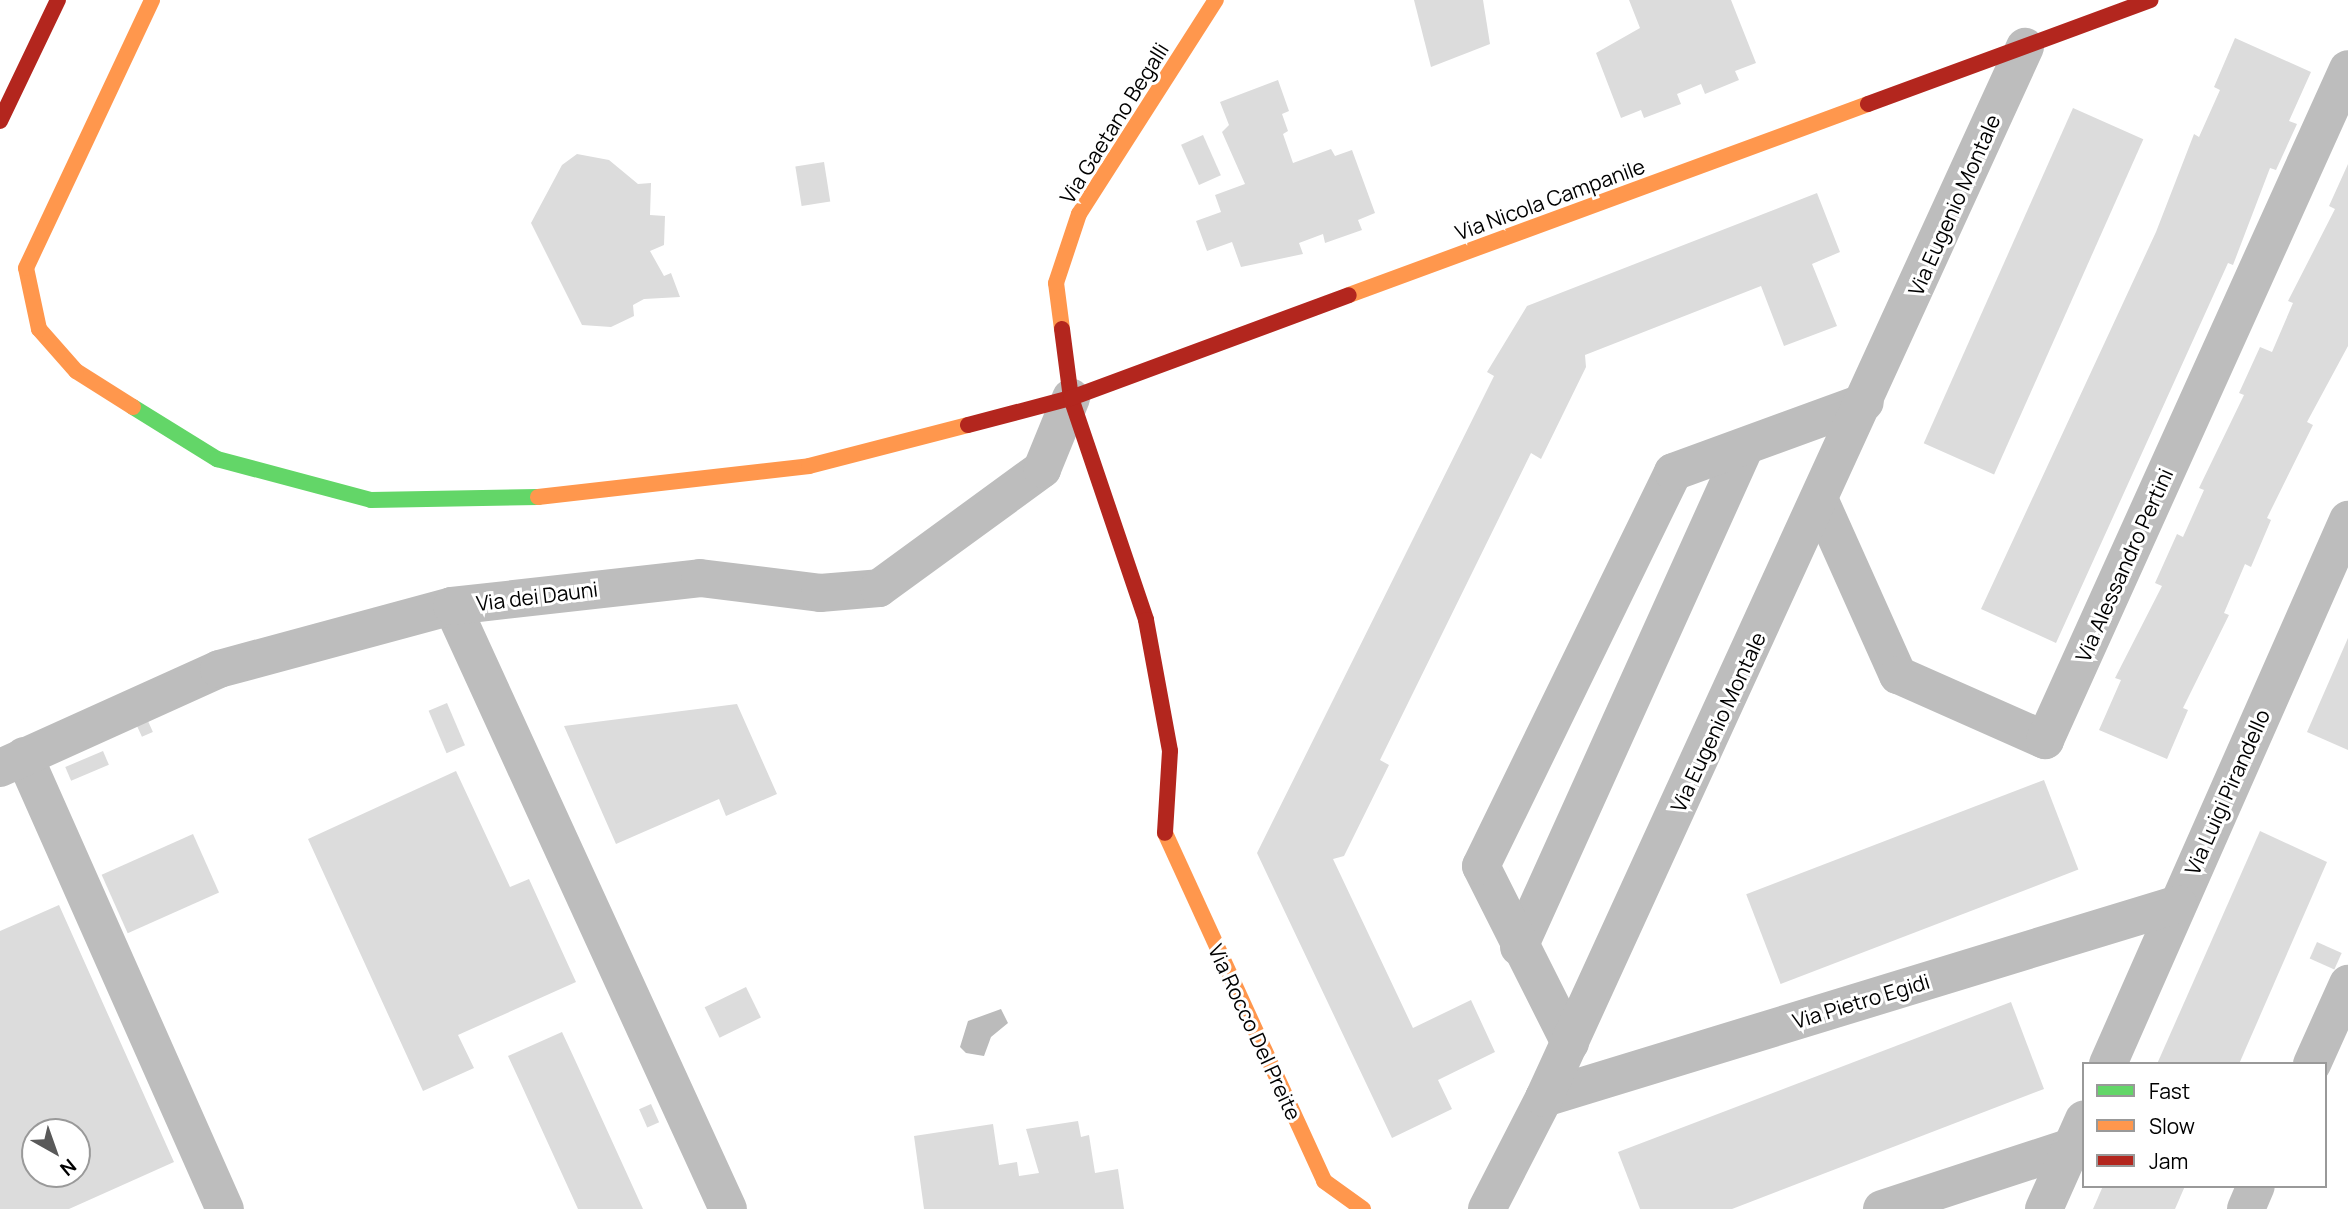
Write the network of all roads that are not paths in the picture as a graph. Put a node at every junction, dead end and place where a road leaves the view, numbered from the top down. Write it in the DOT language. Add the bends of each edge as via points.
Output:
graph roads {
  1 [pos="58,0"];
  2 [pos="152,0"];
  3 [pos="1216,0"];
  4 [pos="2150,0"];
  5 [pos="2025,47"];
  6 [pos="2348,69"];
  7 [pos="0,121"];
  8 [pos="1071,398"];
  9 [pos="1865,402"];
  10 [pos="1744,449"];
  11 [pos="1820,501"];
  12 [pos="2348,520"];
  13 [pos="452,606"];
  14 [pos="12,762"];
  15 [pos="1165,839"];
  16 [pos="2178,904"];
  17 [pos="1519,947"];
  18 [pos="2348,984"];
  19 [pos="1570,1043"];
  20 [pos="2109,1062"];
  21 [pos="2313,1062"];
  22 [pos="1544,1098"];
  23 [pos="2078,1133"];
  24 [pos="2255,1188"];
  25 [pos="225,1209"];
  26 [pos="727,1209"];
  27 [pos="1363,1209"];
  28 [pos="1487,1209"];
  29 [pos="1882,1209"];
  30 [pos="2045,1209"];
  31 [pos="2246,1209"];
  1 -- 7 [label="street"];
  2 -- 8 [label="street, Via Nicola Campanile" via="26,268 39,329 76,371 217,459 371,500 557,497 809,466 961,422"];
  3 -- 8 [label="street, Via Gaetano Begalli" via="1079,214 1056,283"];
  4 -- 5 [label="street, Via Nicola Campanile"];
  5 -- 8 [label="street, Via Nicola Campanile"];
  5 -- 9 [label="street, Via Eugenio Montale"];
  6 -- 11 [label="street, Via Alessandro Pertini" via="2045,740 1898,675"];
  8 -- 13 [label="street, Via dei Dauni" via="1042,469 879,588 820,593 700,578"];
  8 -- 15 [label="street, Via Gaetano Begalli" via="1146,620 1170,751"];
  9 -- 10 [label="street"];
  9 -- 11 [label="street, Via Eugenio Montale"];
  10 -- 17 [label="street"];
  10 -- 17 [label="street" via="1673,472 1481,866"];
  11 -- 19 [label="street, Via Eugenio Montale"];
  12 -- 16 [label="street, Via Luigi Pirandello"];
  13 -- 14 [label="street" via="219,669"];
  13 -- 26 [label="street, Via dei Dauni"];
  14 -- 25 [label="street"];
  15 -- 27 [label="street, Via Rocco Del Preite" via="1324,1181"];
  16 -- 20 [label="street, Via Luigi Pirandello"];
  16 -- 22 [label="street, Via Pietro Egidi"];
  17 -- 19 [label="street"];
  18 -- 21 [label="street"];
  19 -- 22 [label="street, Via Eugenio Montale"];
  22 -- 28 [label="street, Via Eugenio Montale"];
  23 -- 29 [label="street"];
  23 -- 30 [label="street"];
  24 -- 31 [label="street"];
}
